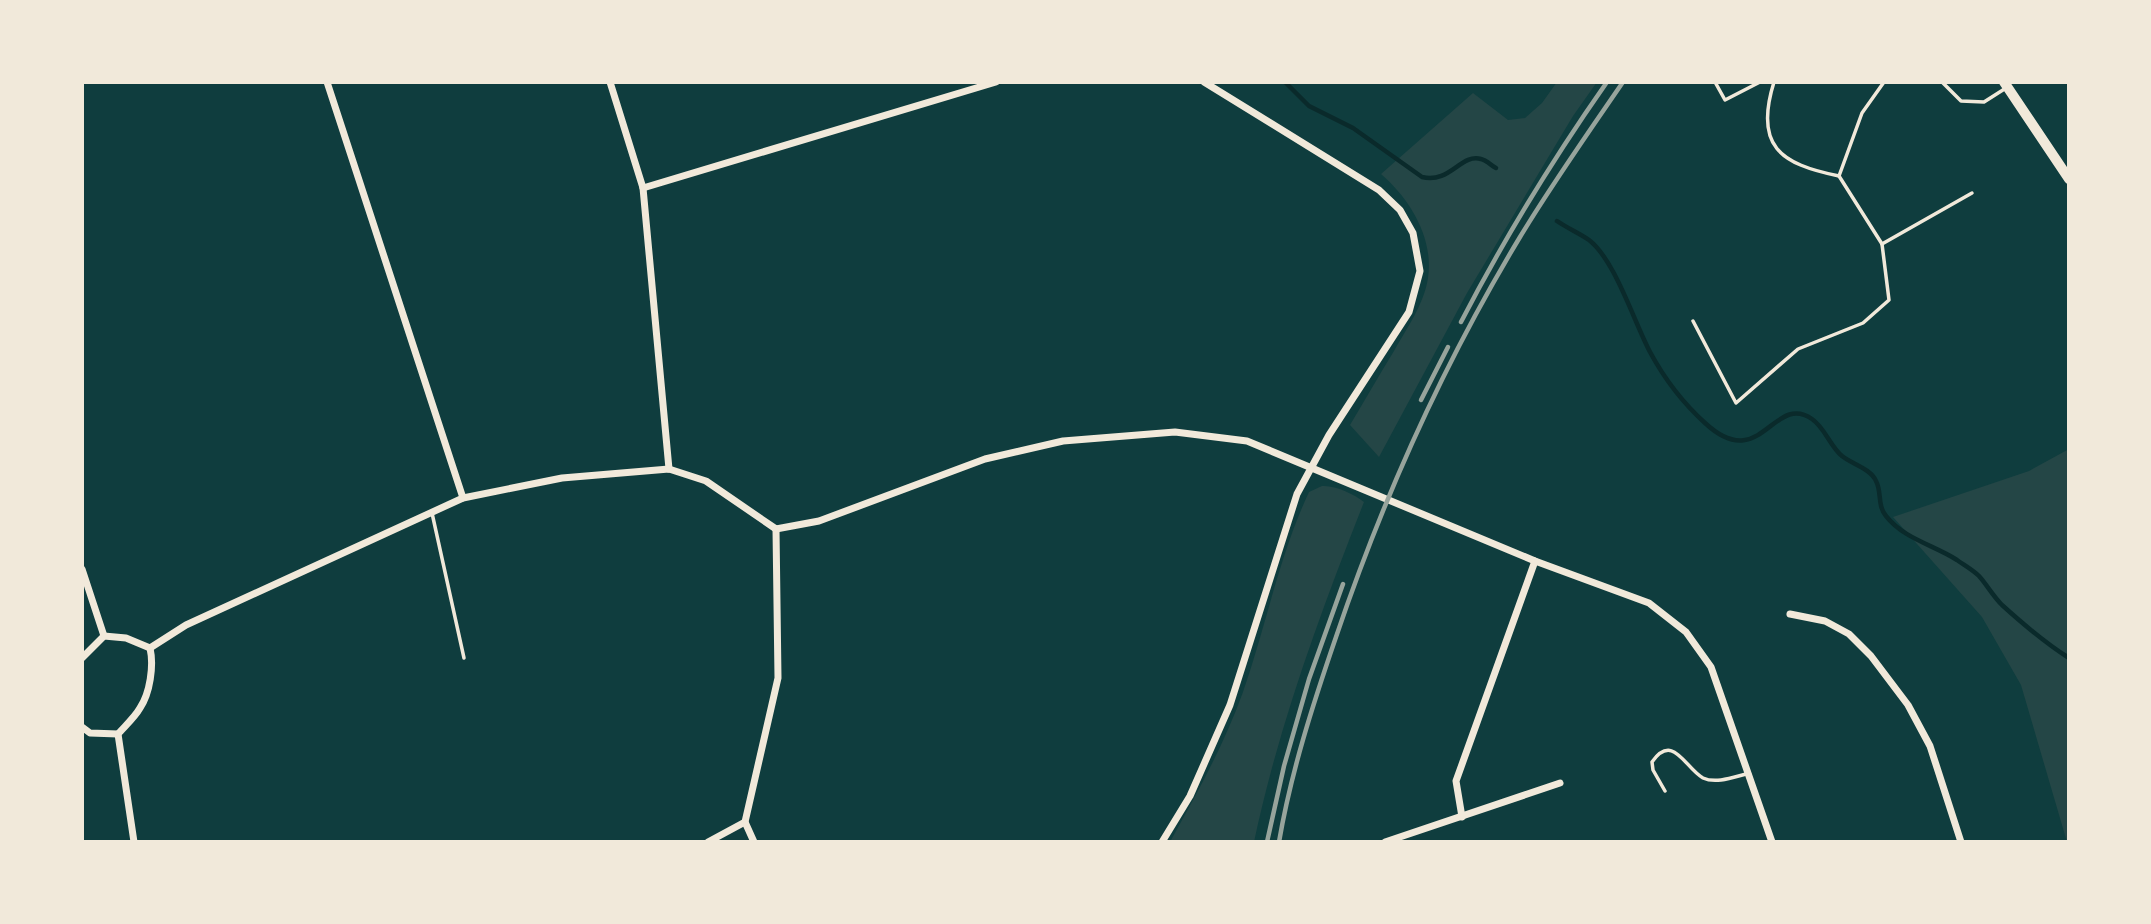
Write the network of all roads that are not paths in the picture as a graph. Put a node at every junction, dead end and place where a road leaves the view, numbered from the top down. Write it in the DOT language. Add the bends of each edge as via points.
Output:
graph roads {
  1 [pos="327,82"];
  2 [pos="610,82"];
  3 [pos="996,82"];
  4 [pos="1203,82"];
  5 [pos="1715,82"];
  6 [pos="1760,82"];
  7 [pos="1774,82"];
  8 [pos="1884,82"];
  9 [pos="1942,82"];
  10 [pos="2006,85"];
  11 [pos="1839,176"];
  12 [pos="2069,179"];
  13 [pos="643,188"];
  14 [pos="1972,193"];
  15 [pos="1882,244"];
  16 [pos="1693,321"];
  17 [pos="1310,468"];
  18 [pos="669,469"];
  19 [pos="463,498"];
  20 [pos="432,513"];
  21 [pos="776,530"];
  22 [pos="1535,561"];
  23 [pos="82,569"];
  24 [pos="1790,614"];
  25 [pos="104,636"];
  26 [pos="150,648"];
  27 [pos="82,657"];
  28 [pos="464,658"];
  29 [pos="82,727"];
  30 [pos="118,734"];
  31 [pos="1748,773"];
  32 [pos="1560,783"];
  33 [pos="1665,791"];
  34 [pos="1462,817"];
  35 [pos="745,822"];
  36 [pos="134,842"];
  37 [pos="708,842"];
  38 [pos="754,842"];
  39 [pos="1162,842"];
  40 [pos="1385,842"];
  41 [pos="1772,842"];
  42 [pos="1961,842"];
  1 -- 19 [label="street"];
  2 -- 13 [label="street"];
  3 -- 13 [label="street"];
  4 -- 17 [label="street" via="1379,190 1400,210 1413,233 1420,271 1409,312"];
  5 -- 6 [label="lane" via="1725,100"];
  7 -- 11 [label="lane" via="1768,136 1789,161"];
  8 -- 11 [label="lane" via="1862,113"];
  9 -- 10 [label="lane" via="1961,101 1984,102"];
  10 -- 12 [label="main road"];
  11 -- 15 [label="lane"];
  13 -- 18 [label="street"];
  14 -- 15 [label="lane"];
  15 -- 16 [label="lane" via="1889,300 1863,323 1798,349 1736,403"];
  17 -- 21 [label="street" via="1247,441 1175,432 1063,441 985,459 820,521"];
  17 -- 22 [label="street"];
  17 -- 39 [label="street" via="1297,494 1230,705 1190,796"];
  18 -- 19 [label="street" via="562,478"];
  18 -- 21 [label="street" via="706,481"];
  19 -- 20 [label="street"];
  20 -- 26 [label="street" via="186,625"];
  20 -- 28 [label="lane"];
  21 -- 35 [label="street" via="778,678"];
  22 -- 31 [label="street" via="1649,603 1686,632 1711,667"];
  22 -- 34 [label="street" via="1456,782"];
  23 -- 25 [label="street"];
  24 -- 42 [label="street" via="1825,621 1849,634 1908,705 1930,746"];
  25 -- 26 [label="street" via="126,638"];
  25 -- 27 [label="street"];
  26 -- 30 [label="street" via="153,662 141,708"];
  29 -- 30 [label="street" via="90,733"];
  30 -- 36 [label="street"];
  31 -- 33 [label="lane" via="1715,781 1703,778 1668,750 1652,762"];
  31 -- 41 [label="street"];
  32 -- 34 [label="street"];
  34 -- 40 [label="street"];
  35 -- 37 [label="street"];
  35 -- 38 [label="street"];
}
